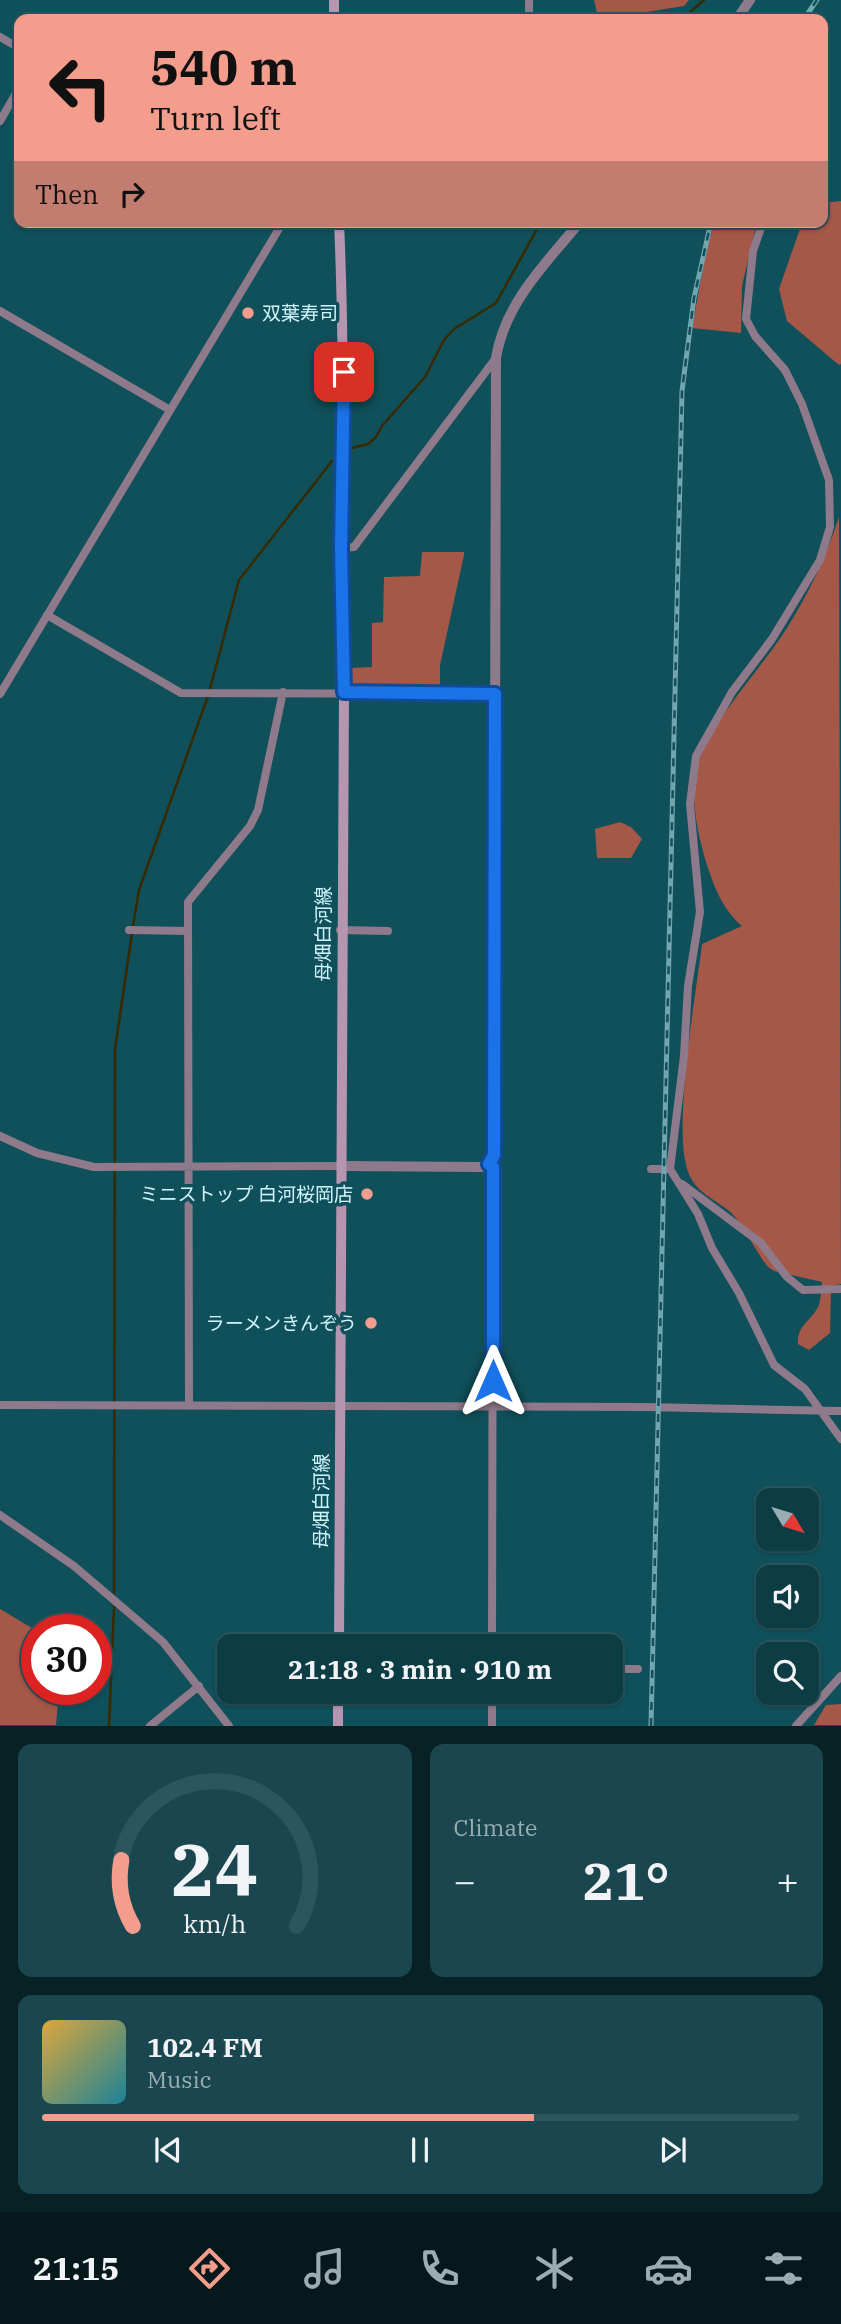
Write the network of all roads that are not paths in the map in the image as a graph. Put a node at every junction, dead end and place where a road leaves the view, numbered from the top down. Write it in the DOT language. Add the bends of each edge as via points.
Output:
graph roads {
  1 [pos="14,97"];
  2 [pos="0,121"];
  3 [pos="279,228"];
  4 [pos="339,228"];
  5 [pos="575,228"];
  6 [pos="761,228"];
  7 [pos="0,311"];
  8 [pos="496,358"];
  9 [pos="170,410"];
  10 [pos="341,548"];
  11 [pos="47,615"];
  12 [pos="283,692"];
  13 [pos="344,692"];
  14 [pos="0,694"];
  15 [pos="495,694"];
  16 [pos="130,930"];
  17 [pos="340,930"];
  18 [pos="188,931"];
  19 [pos="388,931"];
  20 [pos="0,1136"];
  21 [pos="489,1164"];
  22 [pos="188,1167"];
  23 [pos="339,1167"];
  24 [pos="651,1169"];
  25 [pos="670,1170"];
  26 [pos="679,1182"];
  27 [pos="841,1289"];
  28 [pos="0,1405"];
  29 [pos="189,1405"];
  30 [pos="338,1407"];
  31 [pos="493,1407"];
  32 [pos="820,1410"];
  33 [pos="841,1412"];
  34 [pos="841,1439"];
  35 [pos="0,1515"];
  36 [pos="338,1634"];
  37 [pos="492,1634"];
  38 [pos="623,1669"];
  39 [pos="638,1669"];
  40 [pos="841,1676"];
  41 [pos="199,1686"];
  42 [pos="338,1704"];
  43 [pos="492,1704"];
  44 [pos="150,1726"];
  45 [pos="229,1726"];
  46 [pos="338,1726"];
  47 [pos="492,1726"];
  48 [pos="796,1726"];
  1 -- 2 [label="street"];
  3 -- 9 [label="street"];
  4 -- 10 [label="main road, 母畑白河線" via="345,347"];
  5 -- 8 [label="street" via="510,312"];
  6 -- 25 [label="street" via="753,251 746,319 785,370 802,404 829,480 830,527 820,560 772,639 732,692 696,756 690,804 700,912"];
  7 -- 9 [label="street"];
  8 -- 10 [label="street" via="354,547"];
  8 -- 15 [label="street"];
  9 -- 11 [label="street"];
  10 -- 13 [label="main road, 母畑白河線"];
  11 -- 12 [label="street" via="181,693"];
  11 -- 14 [label="street"];
  12 -- 13 [label="street"];
  12 -- 18 [label="street" via="258,810 190,898"];
  13 -- 15 [label="street"];
  13 -- 17 [label="main road, 母畑白河線"];
  15 -- 21 [label="street" via="494,1155"];
  16 -- 18 [label="street"];
  17 -- 19 [label="street"];
  17 -- 23 [label="main road, 母畑白河線"];
  18 -- 22 [label="street"];
  20 -- 22 [label="street" via="37,1153 94,1167"];
  21 -- 23 [label="street"];
  21 -- 31 [label="street" via="493,1167"];
  22 -- 23 [label="street"];
  22 -- 29 [label="street"];
  23 -- 30 [label="main road, 母畑白河線"];
  24 -- 25 [label="street"];
  25 -- 26 [label="street"];
  26 -- 27 [label="street" via="761,1243 803,1290"];
  26 -- 32 [label="street" via="774,1365 805,1389"];
  28 -- 29 [label="street"];
  29 -- 30 [label="street"];
  30 -- 31 [label="street"];
  30 -- 36 [label="main road, 母畑白河線"];
  31 -- 32 [label="street"];
  31 -- 37 [label="street"];
  32 -- 33 [label="street"];
  32 -- 34 [label="street"];
  35 -- 41 [label="street" via="74,1566 163,1642"];
  38 -- 39 [label="street"];
  40 -- 48 [label="street"];
  41 -- 44 [label="street"];
  41 -- 45 [label="street"];
  42 -- 46 [label="main road"];
  43 -- 47 [label="street"];
}
